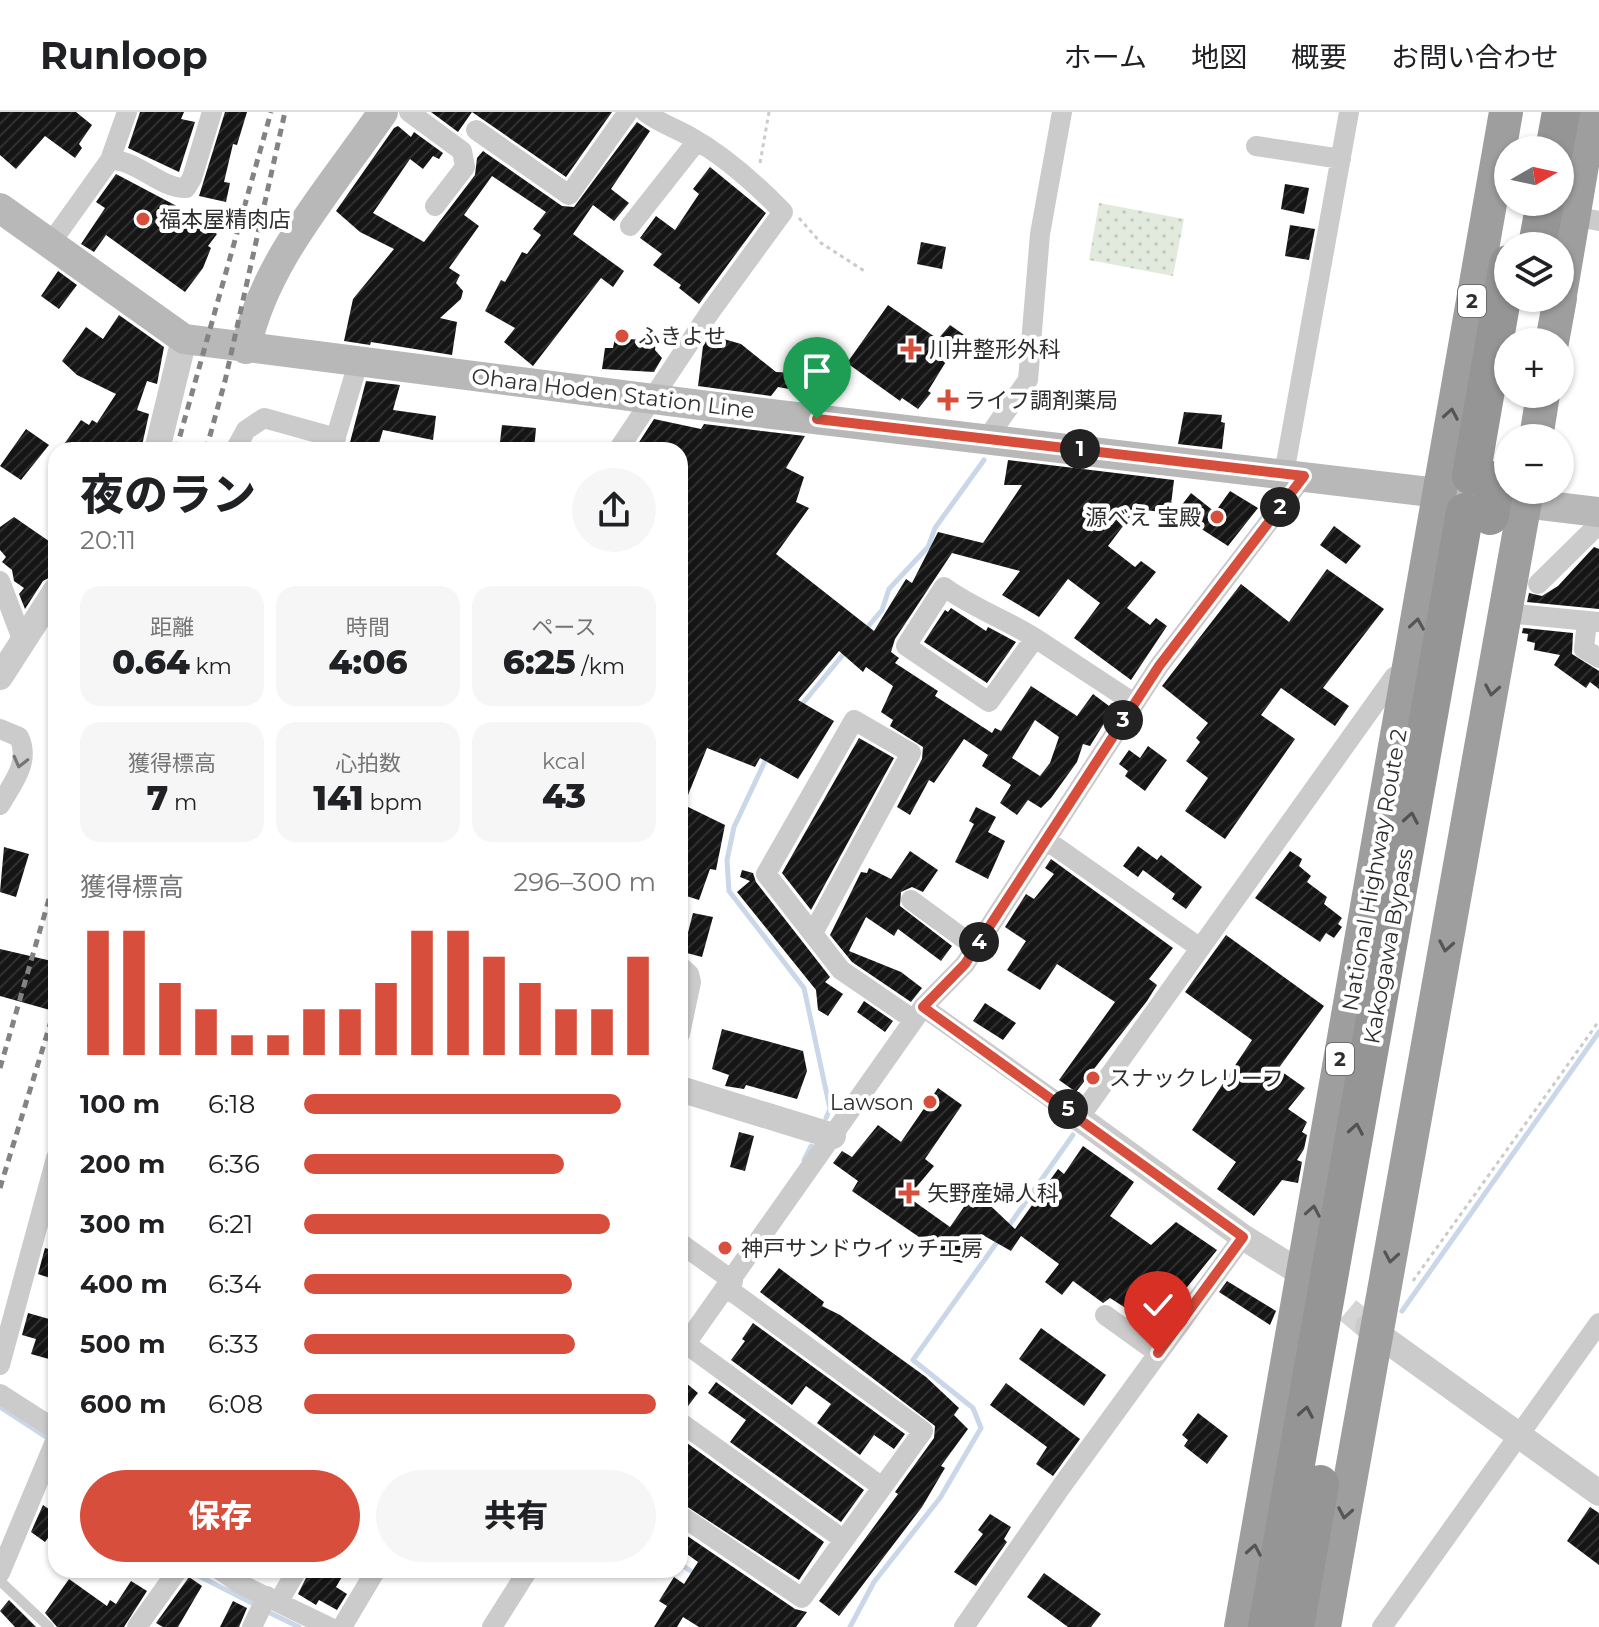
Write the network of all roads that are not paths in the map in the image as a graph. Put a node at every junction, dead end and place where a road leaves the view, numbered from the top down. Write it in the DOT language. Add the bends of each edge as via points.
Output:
graph roads {
  1 [pos="127,112"];
  2 [pos="212,112"];
  3 [pos="383,112"];
  4 [pos="409,112"];
  5 [pos="488,112"];
  6 [pos="628,112"];
  7 [pos="645,112"];
  8 [pos="1062,112"];
  9 [pos="1349,112"];
  10 [pos="1506,112"];
  11 [pos="1535,112"];
  12 [pos="1561,112"];
  13 [pos="1591,112"];
  14 [pos="476,130"];
  15 [pos="1531,136"];
  16 [pos="1557,136"];
  17 [pos="697,141"];
  18 [pos="1256,146"];
  19 [pos="462,151"];
  20 [pos="1341,159"];
  21 [pos="110,160"];
  22 [pos="1574,202"];
  23 [pos="435,206"];
  24 [pos="0,208"];
  25 [pos="1569,216"];
  26 [pos="630,226"];
  27 [pos="1552,232"];
  28 [pos="50,244"];
  29 [pos="1504,312"];
  30 [pos="184,339"];
  31 [pos="246,349"];
  32 [pos="359,360"];
  33 [pos="653,397"];
  34 [pos="1508,408"];
  35 [pos="988,437"];
  36 [pos="159,442"];
  37 [pos="239,442"];
  38 [pos="329,442"];
  39 [pos="335,442"];
  40 [pos="623,442"];
  41 [pos="1294,475"];
  42 [pos="1487,495"];
  43 [pos="1599,512"];
  44 [pos="1599,524"];
  45 [pos="0,581"];
  46 [pos="1538,584"];
  47 [pos="48,602"];
  48 [pos="1505,613"];
  49 [pos="1593,621"];
  50 [pos="1035,638"];
  51 [pos="22,639"];
  52 [pos="1599,658"];
  53 [pos="1410,667"];
  54 [pos="0,677"];
  55 [pos="1134,703"];
  56 [pos="0,729"];
  57 [pos="0,805"];
  58 [pos="1046,840"];
  59 [pos="911,900"];
  60 [pos="813,933"];
  61 [pos="1193,943"];
  62 [pos="975,947"];
  63 [pos="688,973"];
  64 [pos="688,996"];
  65 [pos="918,1013"];
  66 [pos="688,1091"];
  67 [pos="1079,1118"];
  68 [pos="833,1136"];
  69 [pos="48,1188"];
  70 [pos="1243,1237"];
  71 [pos="688,1250"];
  72 [pos="1307,1276"];
  73 [pos="730,1284"];
  74 [pos="1105,1315"];
  75 [pos="1375,1323"];
  76 [pos="1599,1323"];
  77 [pos="688,1341"];
  78 [pos="688,1351"];
  79 [pos="1158,1353"];
  80 [pos="0,1365"];
  81 [pos="0,1394"];
  82 [pos="48,1425"];
  83 [pos="688,1428"];
  84 [pos="1519,1436"];
  85 [pos="48,1458"];
  86 [pos="882,1487"];
  87 [pos="1599,1493"];
  88 [pos="688,1520"];
  89 [pos="844,1540"];
  90 [pos="0,1573"];
  91 [pos="172,1578"];
  92 [pos="231,1578"];
  93 [pos="290,1578"];
  94 [pos="371,1578"];
  95 [pos="523,1578"];
  96 [pos="0,1581"];
  97 [pos="264,1608"];
  98 [pos="49,1627"];
  99 [pos="137,1627"];
  100 [pos="329,1627"];
  101 [pos="342,1627"];
  102 [pos="492,1627"];
  103 [pos="964,1627"];
  104 [pos="1241,1627"];
  105 [pos="1267,1627"];
  106 [pos="1295,1627"];
  107 [pos="1324,1627"];
  108 [pos="1382,1627"];
  1 -- 21 [label="street"];
  2 -- 21 [label="street" via="186,188 174,188 127,160"];
  3 -- 31 [label="main road" via="275,269 251,321"];
  4 -- 19 [label="street"];
  5 -- 14 [label="street"];
  6 -- 14 [label="street" via="569,195"];
  7 -- 17 [label="street"];
  8 -- 35 [label="street" via="1040,234 1028,380"];
  9 -- 20 [label="street"];
  42 -- 10 [label="highway, National Highway Route 2 / 2, one-way"];
  11 -- 15 [label="highway"];
  12 -- 16 [label="highway"];
  13 -- 22 [label="highway"];
  14 -- 19 [label="street"];
  17 -- 26 [label="street" via="639,199"];
  17 -- 33 [label="street" via="756,184 783,212"];
  18 -- 20 [label="street"];
  19 -- 23 [label="street" via="465,167"];
  20 -- 41 [label="street"];
  21 -- 28 [label="street"];
  24 -- 28 [label="main road"];
  25 -- 27 [label="highway"];
  28 -- 30 [label="main road"];
  29 -- 42 [label="highway, Kakogawa Bypass / 2"];
  30 -- 31 [label="main road, Ohara Hoden Station Line"];
  30 -- 36 [label="street"];
  31 -- 32 [label="main road, Ohara Hoden Station Line"];
  32 -- 33 [label="main road, Ohara Hoden Station Line"];
  32 -- 39 [label="street"];
  33 -- 35 [label="main road, Ohara Hoden Station Line"];
  33 -- 40 [label="street"];
  34 -- 42 [label="highway, Kakogawa Bypass / 2"];
  35 -- 41 [label="main road, Ohara Hoden Station Line"];
  37 -- 38 [label="street" via="264,418"];
  41 -- 42 [label="main road, Ohara Hoden Station Line"];
  41 -- 55 [label="street"];
  42 -- 43 [label="main road, Ohara Hoden Station Line"];
  42 -- 48 [label="highway, National Highway Route 2 / 2"];
  53 -- 42 [label="highway, National Highway Route 2 / 2, one-way"];
  105 -- 42 [label="highway, Kakogawa Bypass / 2, one-way"];
  42 -- 106 [label="highway, Kakogawa Bypass / 2"];
  44 -- 46 [label="street"];
  45 -- 51 [label="street"];
  47 -- 51 [label="street"];
  48 -- 49 [label="street"];
  48 -- 75 [label="highway, National Highway Route 2 / 2, one-way"];
  49 -- 52 [label="street" via="1584,649"];
  50 -- 50 [label="street" via="978,611 944,587 906,646 989,702"];
  50 -- 55 [label="street"];
  51 -- 54 [label="street"];
  53 -- 67 [label="street" via="1394,677"];
  72 -- 53 [label="highway, National Highway Route 2 / 2, one-way"];
  55 -- 58 [label="street"];
  56 -- 57 [label="street, one-way" via="19,737 24,753"];
  58 -- 61 [label="street"];
  58 -- 62 [label="street"];
  59 -- 62 [label="street"];
  60 -- 60 [label="street" via="766,874 854,720 911,753"];
  60 -- 65 [label="street" via="841,970"];
  62 -- 65 [label="street"];
  63 -- 64 [label="street"];
  65 -- 67 [label="street"];
  65 -- 68 [label="street"];
  66 -- 68 [label="street"];
  67 -- 70 [label="street"];
  68 -- 73 [label="street"];
  69 -- 80 [label="street"];
  70 -- 72 [label="street"];
  70 -- 79 [label="street"];
  71 -- 73 [label="street"];
  104 -- 72 [label="highway, National Highway Route 2 / 2, one-way"];
  73 -- 77 [label="street"];
  73 -- 86 [label="street" via="923,1431"];
  74 -- 79 [label="street"];
  75 -- 84 [label="street"];
  75 -- 107 [label="highway, National Highway Route 2 / 2, one-way"];
  76 -- 84 [label="street"];
  78 -- 86 [label="street"];
  79 -- 103 [label="street"];
  81 -- 82 [label="street"];
  83 -- 89 [label="street"];
  84 -- 87 [label="street"];
  84 -- 108 [label="street"];
  85 -- 90 [label="street"];
  86 -- 89 [label="street"];
  88 -- 89 [label="street" via="802,1598"];
  91 -- 99 [label="street"];
  92 -- 97 [label="street"];
  93 -- 97 [label="street"];
  94 -- 101 [label="street"];
  95 -- 102 [label="street"];
  96 -- 98 [label="lane"];
  97 -- 100 [label="street"];
}
